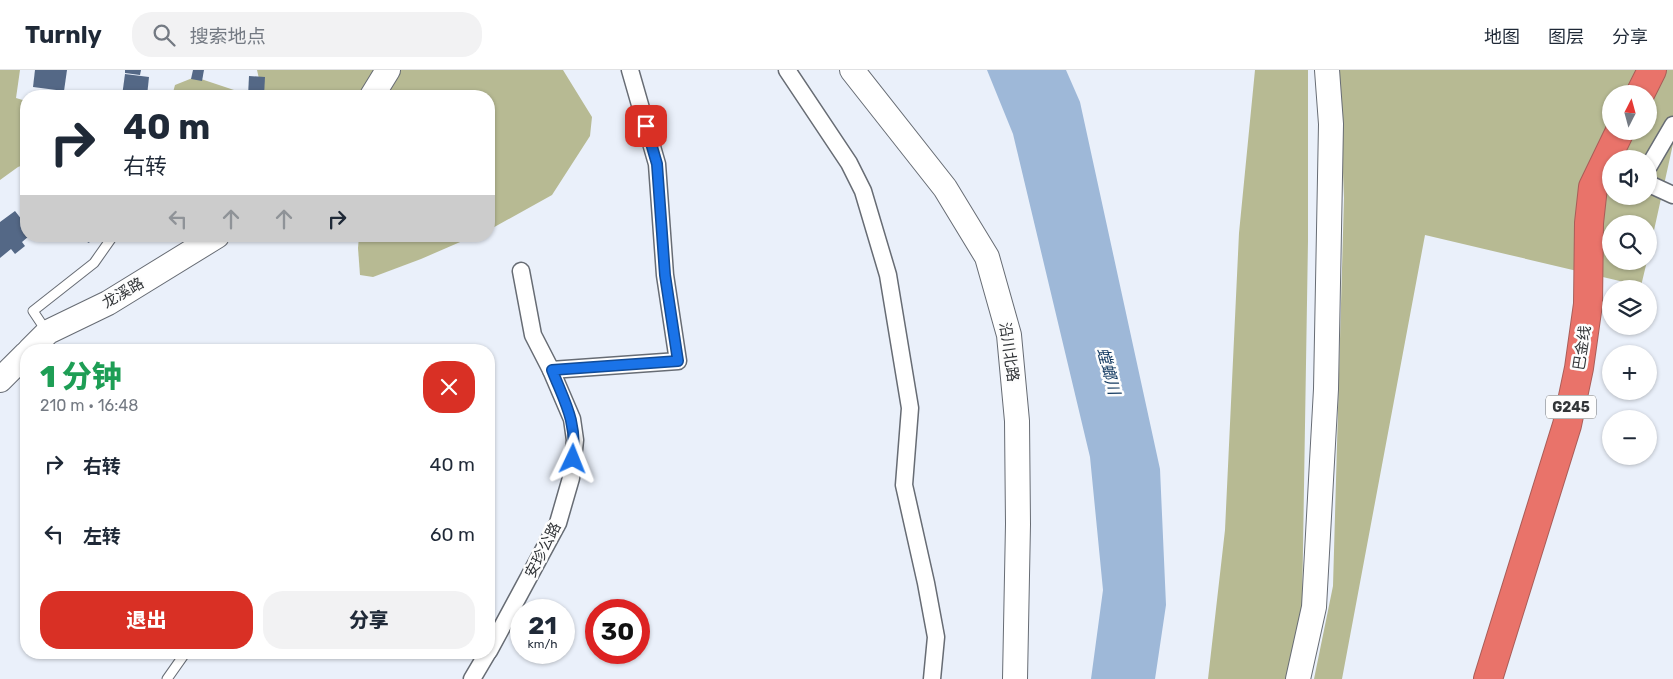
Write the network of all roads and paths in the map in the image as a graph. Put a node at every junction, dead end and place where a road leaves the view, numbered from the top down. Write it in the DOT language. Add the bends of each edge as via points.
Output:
graph roads {
  1 [pos="388,70"];
  2 [pos="630,70"];
  3 [pos="787,70"];
  4 [pos="852,70"];
  5 [pos="1327,70"];
  6 [pos="1652,70"];
  7 [pos="1644,85"];
  8 [pos="376,90"];
  9 [pos="1673,125"];
  10 [pos="1657,152"];
  11 [pos="1602,174"];
  12 [pos="1657,188"];
  13 [pos="1673,195"];
  14 [pos="109,242"];
  15 [pos="207,242"];
  16 [pos="521,272"];
  17 [pos="48,332"];
  18 [pos="36,344"];
  19 [pos="20,360"];
  20 [pos="552,370"];
  21 [pos="0,380"];
  22 [pos="495,639"];
  23 [pos="181,659"];
  24 [pos="484,659"];
  25 [pos="167,679"];
  26 [pos="472,679"];
  27 [pos="932,679"];
  28 [pos="1016,679"];
  29 [pos="1298,679"];
  30 [pos="1488,679"];
  1 -- 8 [label="main road"];
  2 -- 20 [label="street" via="657,164 665,275 678,361"];
  3 -- 27 [label="street" via="849,162 863,191 888,275 910,408 904,485 936,637"];
  4 -- 28 [label="main road, 沿川北路" via="945,188 987,257 1009,334 1017,421"];
  5 -- 29 [label="main road" via="1331,124 1326,389 1314,607"];
  6 -- 7 [label="highway"];
  9 -- 10 [label="street"];
  11 -- 30 [label="highway, 巴金线 / G245" via="1593,188 1588,304 1567,424"];
  12 -- 13 [label="street"];
  14 -- 17 [label="lane" via="94,264 33,311"];
  15 -- 17 [label="main road, 龙溪路" via="108,303"];
  16 -- 20 [label="street, 安珍公路" via="534,335"];
  17 -- 18 [label="main road, 龙溪路"];
  19 -- 21 [label="main road"];
  20 -- 22 [label="street, 安珍公路" via="572,419 575,440 571,478 558,523"];
  23 -- 25 [label="lane"];
  24 -- 26 [label="street, 安珍公路"];
}
